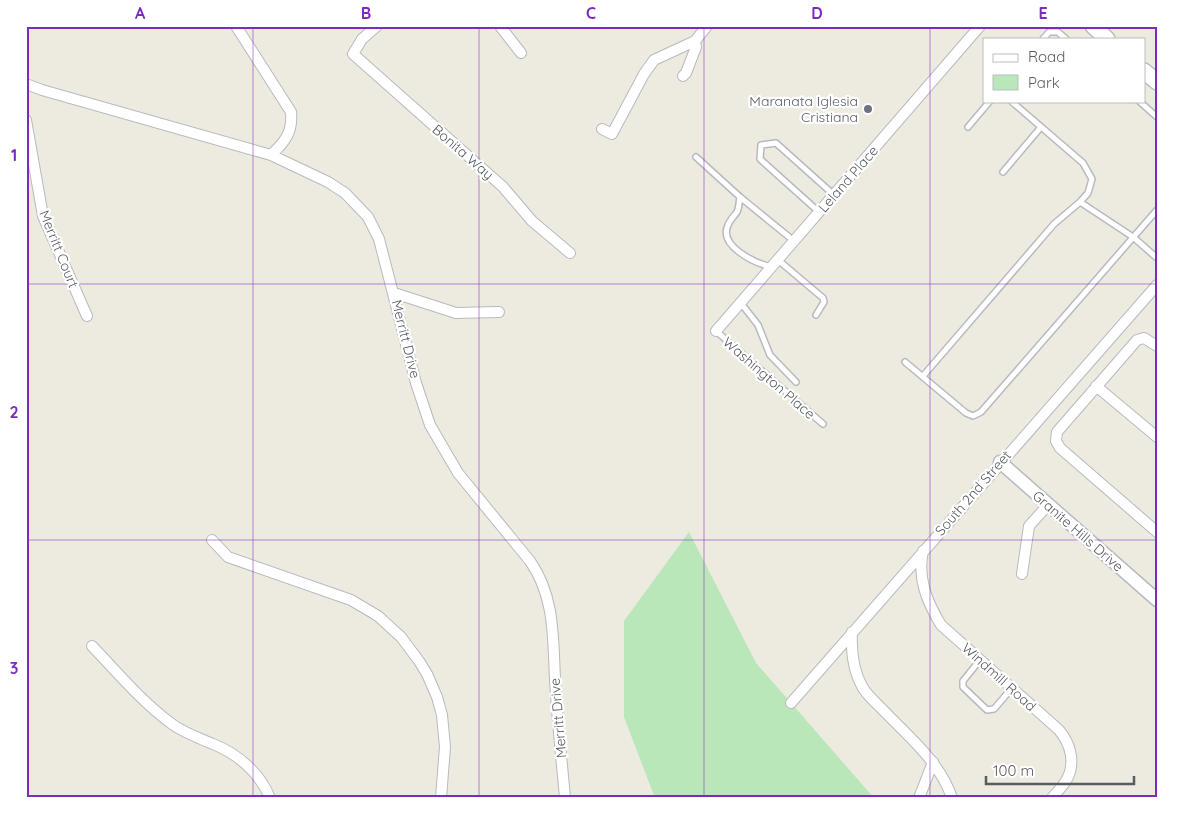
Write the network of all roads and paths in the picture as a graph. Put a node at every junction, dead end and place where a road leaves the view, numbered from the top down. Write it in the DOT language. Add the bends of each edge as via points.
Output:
graph roads {
  1 [pos="236,26"];
  2 [pos="377,26"];
  3 [pos="500,26"];
  4 [pos="980,26"];
  5 [pos="1093,26"];
  6 [pos="701,34"];
  7 [pos="1045,38"];
  8 [pos="1065,38"];
  9 [pos="1106,38"];
  10 [pos="521,53"];
  11 [pos="1146,73"];
  12 [pos="683,76"];
  13 [pos="1157,82"];
  14 [pos="26,84"];
  15 [pos="989,102"];
  16 [pos="1012,102"];
  17 [pos="1139,102"];
  18 [pos="1157,117"];
  19 [pos="26,120"];
  20 [pos="968,127"];
  21 [pos="1041,127"];
  22 [pos="602,129"];
  23 [pos="271,155"];
  24 [pos="696,157"];
  25 [pos="1002,172"];
  26 [pos="834,195"];
  27 [pos="740,197"];
  28 [pos="1080,202"];
  29 [pos="1157,210"];
  30 [pos="819,212"];
  31 [pos="1133,237"];
  32 [pos="794,241"];
  33 [pos="570,253"];
  34 [pos="1157,258"];
  35 [pos="775,264"];
  36 [pos="1157,285"];
  37 [pos="394,294"];
  38 [pos="740,302"];
  39 [pos="499,312"];
  40 [pos="816,314"];
  41 [pos="87,316"];
  42 [pos="716,331"];
  43 [pos="1154,344"];
  44 [pos="905,362"];
  45 [pos="923,376"];
  46 [pos="796,382"];
  47 [pos="1096,386"];
  48 [pos="823,424"];
  49 [pos="1157,437"];
  50 [pos="1000,462"];
  51 [pos="1048,506"];
  52 [pos="1157,532"];
  53 [pos="212,540"];
  54 [pos="924,550"];
  55 [pos="1022,574"];
  56 [pos="1157,600"];
  57 [pos="852,632"];
  58 [pos="92,646"];
  59 [pos="980,660"];
  60 [pos="1012,688"];
  61 [pos="791,702"];
  62 [pos="933,762"];
  63 [pos="270,798"];
  64 [pos="441,798"];
  65 [pos="565,798"];
  66 [pos="918,798"];
  67 [pos="952,798"];
  68 [pos="1052,798"];
  1 -- 23 [label="street" via="291,112 287,137"];
  2 -- 33 [label="street, Bonita Way" via="353,54 503,187 532,220"];
  3 -- 10 [label="street"];
  4 -- 26 [label="street, Leland Place"];
  5 -- 9 [label="main road"];
  6 -- 12 [label="street"];
  6 -- 22 [label="street" via="654,60 612,134"];
  7 -- 8 [label="lane" via="1049,32 1058,32"];
  11 -- 13 [label="main road"];
  14 -- 23 [label="street, Merritt Drive"];
  15 -- 20 [label="lane"];
  16 -- 21 [label="lane"];
  17 -- 18 [label="lane"];
  19 -- 41 [label="street, Merritt Court" via="43,216"];
  21 -- 25 [label="lane"];
  21 -- 28 [label="lane" via="1083,163 1092,179 1088,193"];
  23 -- 37 [label="street, Merritt Drive" via="337,187 361,208 379,239"];
  24 -- 27 [label="lane"];
  26 -- 30 [label="street, Leland Place"];
  26 -- 30 [label="lane" via="776,143 761,145 760,159"];
  27 -- 32 [label="lane"];
  27 -- 35 [label="lane" via="738,210 727,226 729,243 751,261"];
  28 -- 31 [label="lane"];
  28 -- 45 [label="lane" via="1054,224"];
  29 -- 31 [label="lane"];
  30 -- 32 [label="street, Leland Place"];
  31 -- 34 [label="lane"];
  31 -- 45 [label="lane" via="981,412 973,416 966,413"];
  32 -- 35 [label="street, Leland Place"];
  35 -- 38 [label="street, Leland Place"];
  35 -- 40 [label="lane" via="823,298 824,302"];
  36 -- 50 [label="street, South 2nd Street"];
  37 -- 39 [label="street" via="456,313"];
  37 -- 65 [label="street, Merritt Drive" via="430,425 458,473 535,569 547,594"];
  38 -- 42 [label="street, Leland Place"];
  38 -- 46 [label="lane" via="758,325 770,355"];
  42 -- 48 [label="lane, Washington Place"];
  43 -- 47 [label="street" via="1144,338 1137,340"];
  44 -- 45 [label="lane"];
  47 -- 49 [label="street"];
  47 -- 52 [label="street" via="1057,432 1056,441 1060,448"];
  50 -- 51 [label="street, Granite Hills Drive"];
  50 -- 54 [label="street, South 2nd Street"];
  51 -- 55 [label="street" via="1029,526"];
  51 -- 56 [label="street, Granite Hills Drive"];
  53 -- 64 [label="street" via="228,557 351,600 378,616 401,637 427,674 442,715 445,747"];
  54 -- 57 [label="street, South 2nd Street"];
  54 -- 59 [label="street, Windmill Road" via="922,582 929,605 941,625"];
  57 -- 61 [label="street, South 2nd Street"];
  57 -- 62 [label="street" via="854,661 864,690"];
  58 -- 63 [label="street" via="173,725 230,752 251,769"];
  59 -- 60 [label="street, Windmill Road"];
  59 -- 60 [label="lane" via="963,681 963,688 988,710 994,709"];
  60 -- 68 [label="street, Windmill Road" via="1059,730 1070,749 1067,780"];
  62 -- 66 [label="street"];
  62 -- 67 [label="street" via="944,777"];
}
